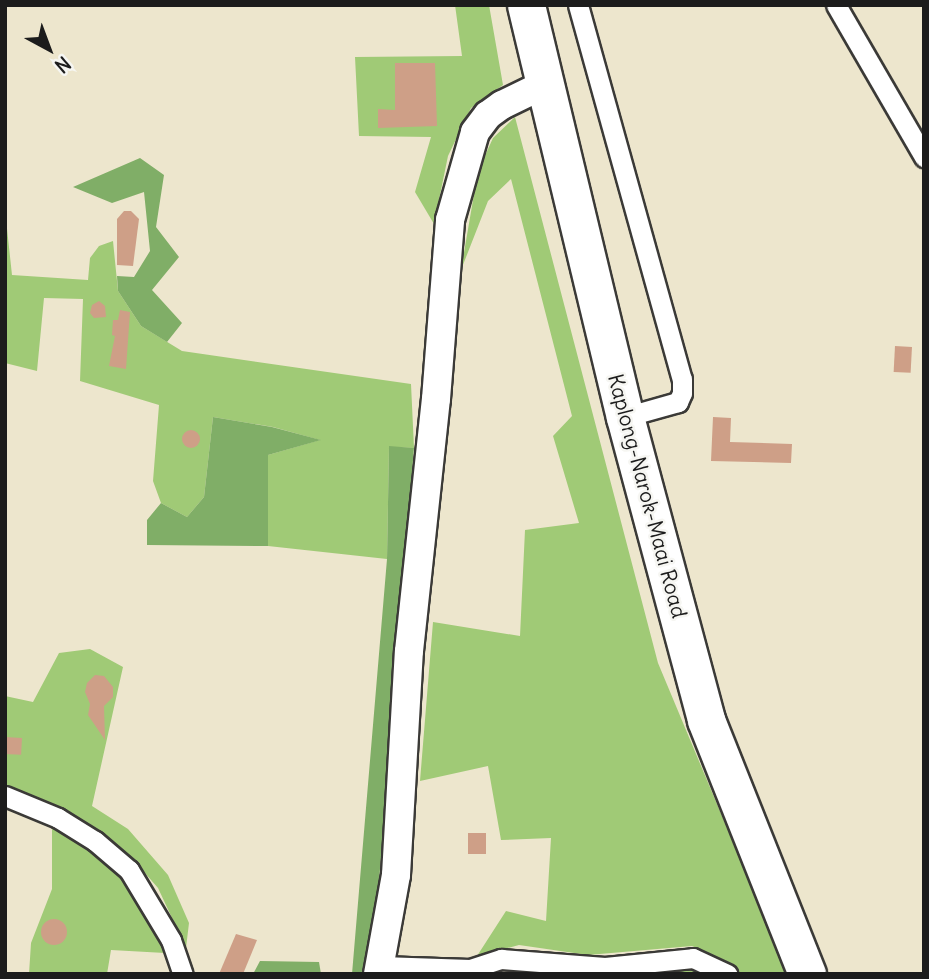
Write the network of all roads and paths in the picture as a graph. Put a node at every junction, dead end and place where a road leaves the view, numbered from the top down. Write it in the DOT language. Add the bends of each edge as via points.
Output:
graph roads {
  1 [pos="526,5"];
  2 [pos="578,5"];
  3 [pos="836,5"];
  4 [pos="545,84"];
  5 [pos="924,157"];
  6 [pos="625,417"];
  7 [pos="5,796"];
  8 [pos="380,970"];
  9 [pos="183,974"];
  10 [pos="727,974"];
  11 [pos="807,974"];
  1 -- 4 [label="highway, Kaplong-Narok-Maai Road"];
  2 -- 6 [label="street" via="682,379 678,402"];
  3 -- 5 [label="street"];
  4 -- 6 [label="highway, Kaplong-Narok-Maai Road"];
  4 -- 8 [label="street" via="502,105 475,132 450,220 409,651 396,875"];
  6 -- 11 [label="highway, Kaplong-Narok-Maai Road" via="706,720"];
  7 -- 9 [label="street" via="68,824 129,870 171,940"];
  8 -- 10 [label="street" via="470,969 501,959 605,967 693,958"];
}
